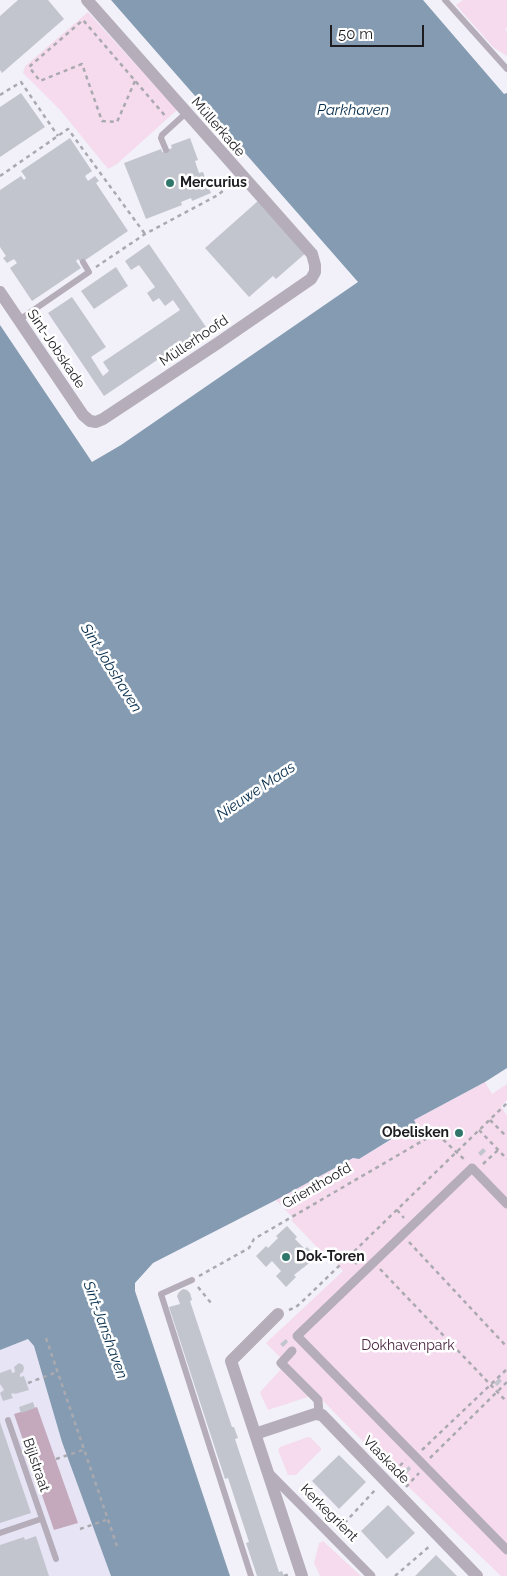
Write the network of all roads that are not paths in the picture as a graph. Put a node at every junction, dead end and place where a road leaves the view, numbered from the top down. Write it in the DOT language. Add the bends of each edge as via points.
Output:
graph roads {
  1 [pos="87,0"];
  2 [pos="446,0"];
  3 [pos="507,68"];
  4 [pos="186,113"];
  5 [pos="166,150"];
  6 [pos="83,262"];
  7 [pos="312,278"];
  8 [pos="0,292"];
  9 [pos="19,320"];
  10 [pos="90,421"];
  11 [pos="507,1204"];
  12 [pos="192,1280"];
  13 [pos="278,1314"];
  14 [pos="292,1351"];
  15 [pos="319,1414"];
  16 [pos="8,1420"];
  17 [pos="255,1434"];
  18 [pos="266,1470"];
  19 [pos="41,1519"];
  20 [pos="0,1533"];
  21 [pos="507,1550"];
  22 [pos="56,1558"];
  23 [pos="251,1576"];
  24 [pos="302,1576"];
  25 [pos="371,1576"];
  26 [pos="477,1576"];
  1 -- 4 [label="street, Müllerkade"];
  2 -- 3 [label="lane"];
  4 -- 5 [label="lane" via="162,136"];
  4 -- 7 [label="street, Müllerkade" via="312,254 316,265"];
  6 -- 9 [label="lane" via="89,272"];
  7 -- 10 [label="street, Müllerhoofd" via="101,420"];
  8 -- 9 [label="street, Sint-Jobskade"];
  9 -- 10 [label="street, Sint-Jobskade"];
  11 -- 21 [label="street" via="476,1167 297,1336"];
  12 -- 23 [label="lane" via="161,1294"];
  13 -- 17 [label="street" via="231,1361"];
  14 -- 15 [label="street" via="281,1363 318,1400"];
  15 -- 17 [label="street"];
  15 -- 26 [label="street, Vlaskade"];
  16 -- 19 [label="lane, Bijlstraat"];
  17 -- 18 [label="street"];
  18 -- 24 [label="street"];
  18 -- 25 [label="street, Kerkegrient"];
  19 -- 20 [label="lane"];
  19 -- 22 [label="lane, Bijlstraat"];
}
